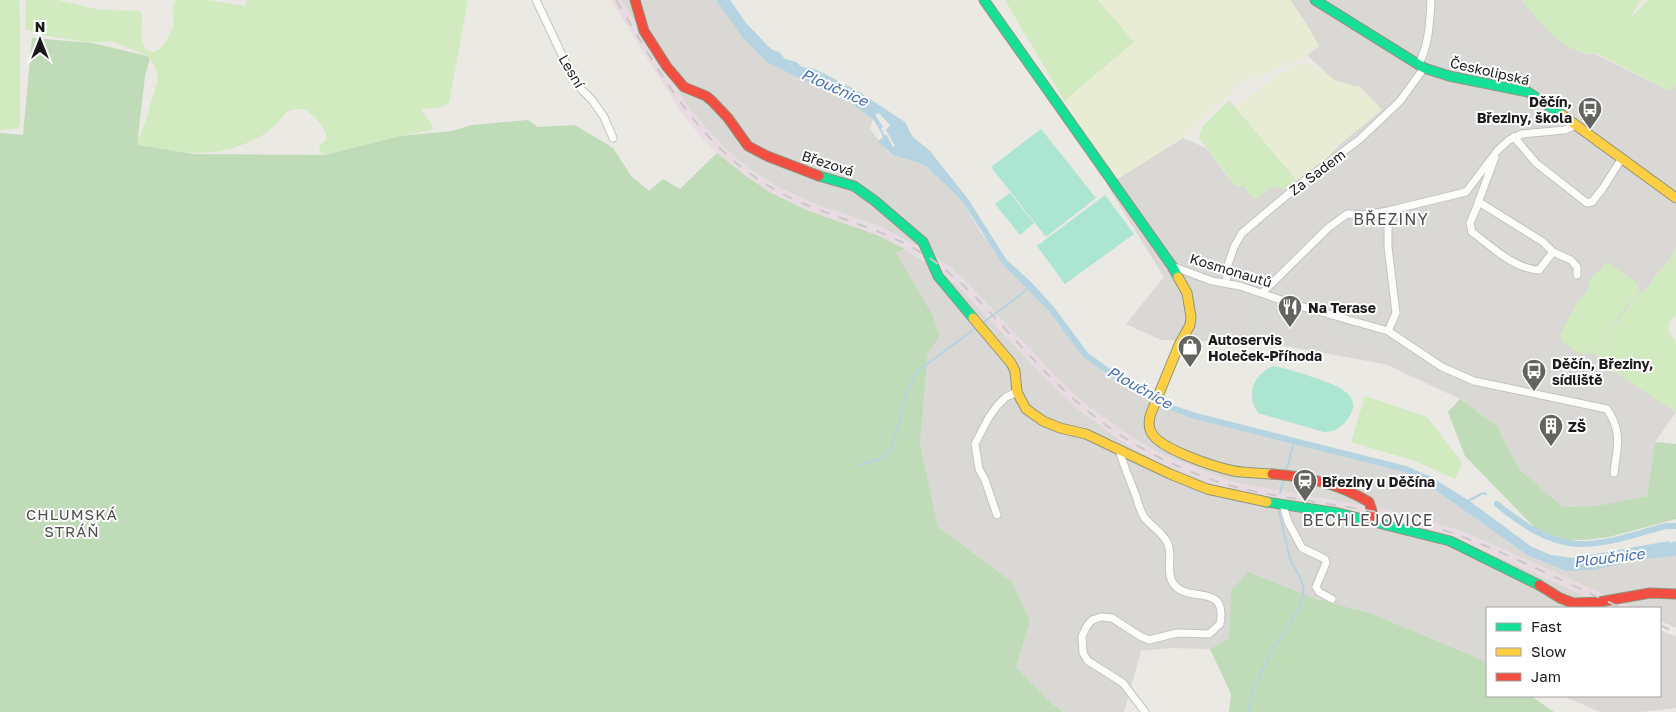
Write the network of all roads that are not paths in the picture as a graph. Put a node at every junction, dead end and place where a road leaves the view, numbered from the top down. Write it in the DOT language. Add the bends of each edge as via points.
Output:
graph roads {
  1 [pos="536,0"];
  2 [pos="635,0"];
  3 [pos="984,0"];
  4 [pos="1315,0"];
  5 [pos="1431,0"];
  6 [pos="1421,67"];
  7 [pos="1576,125"];
  8 [pos="1514,137"];
  9 [pos="613,138"];
  10 [pos="1498,150"];
  11 [pos="1622,158"];
  12 [pos="1676,198"];
  13 [pos="1478,203"];
  14 [pos="1388,211"];
  15 [pos="1553,252"];
  16 [pos="1172,266"];
  17 [pos="1193,274"];
  18 [pos="1577,275"];
  19 [pos="1183,284"];
  20 [pos="1226,284"];
  21 [pos="1262,293"];
  22 [pos="1388,331"];
  23 [pos="1017,392"];
  24 [pos="1119,449"];
  25 [pos="1614,473"];
  26 [pos="1283,505"];
  27 [pos="997,515"];
  28 [pos="1370,520"];
  29 [pos="1676,594"];
  30 [pos="1332,599"];
  31 [pos="1145,712"];
  1 -- 9 [label="street, Lesní" via="572,76 604,117"];
  2 -- 23 [label="street, Březová" via="644,31 667,67 684,86 706,96 716,105 748,146 830,180 854,186 923,242 938,276 1012,363"];
  3 -- 16 [label="street, Kosmonautů"];
  4 -- 6 [label="street, Českolipská"];
  5 -- 6 [label="street, Za Sadem"];
  6 -- 7 [label="street, Českolipská" via="1528,92"];
  6 -- 20 [label="street, Za Sadem" via="1400,101 1360,139 1242,233 1228,265"];
  7 -- 8 [label="street" via="1565,130"];
  7 -- 11 [label="street, Českolipská"];
  8 -- 10 [label="street"];
  8 -- 11 [label="street" via="1536,163 1587,203 1592,202 1603,188"];
  10 -- 13 [label="street"];
  10 -- 14 [label="street" via="1466,192"];
  11 -- 12 [label="street, Českolipská"];
  13 -- 15 [label="street" via="1543,242"];
  13 -- 15 [label="street" via="1470,223 1472,232 1513,262 1530,270 1539,270"];
  14 -- 21 [label="street" via="1347,214 1328,228"];
  14 -- 22 [label="street" via="1388,247 1396,313"];
  15 -- 18 [label="street" via="1571,260 1577,267"];
  16 -- 17 [label="street, Kosmonautů"];
  16 -- 19 [label="street"];
  17 -- 19 [label="street"];
  17 -- 20 [label="street, Kosmonautů"];
  19 -- 28 [label="street" via="1191,313 1190,326 1149,419 1150,430 1157,440 1223,468 1284,475 1335,486 1359,495 1371,506"];
  20 -- 21 [label="street, Kosmonautů"];
  21 -- 22 [label="street, Kosmonautů"];
  22 -- 25 [label="street, Kosmonautů" via="1442,367 1474,382 1607,409 1616,421 1618,434"];
  23 -- 24 [label="street" via="1026,409 1042,421 1086,434"];
  23 -- 27 [label="street" via="997,406 975,444 979,469"];
  24 -- 26 [label="street" via="1207,489"];
  24 -- 31 [label="street" via="1143,516 1167,540 1172,583 1186,592 1209,596 1221,606 1220,624 1209,634 1177,633 1149,640 1107,617 1092,620 1087,626 1082,636 1083,653 1122,683"];
  26 -- 28 [label="street"];
  26 -- 30 [label="street" via="1302,548 1325,559 1316,587"];
  28 -- 29 [label="street" via="1466,547 1543,586 1564,602 1606,601 1655,592"];
}
